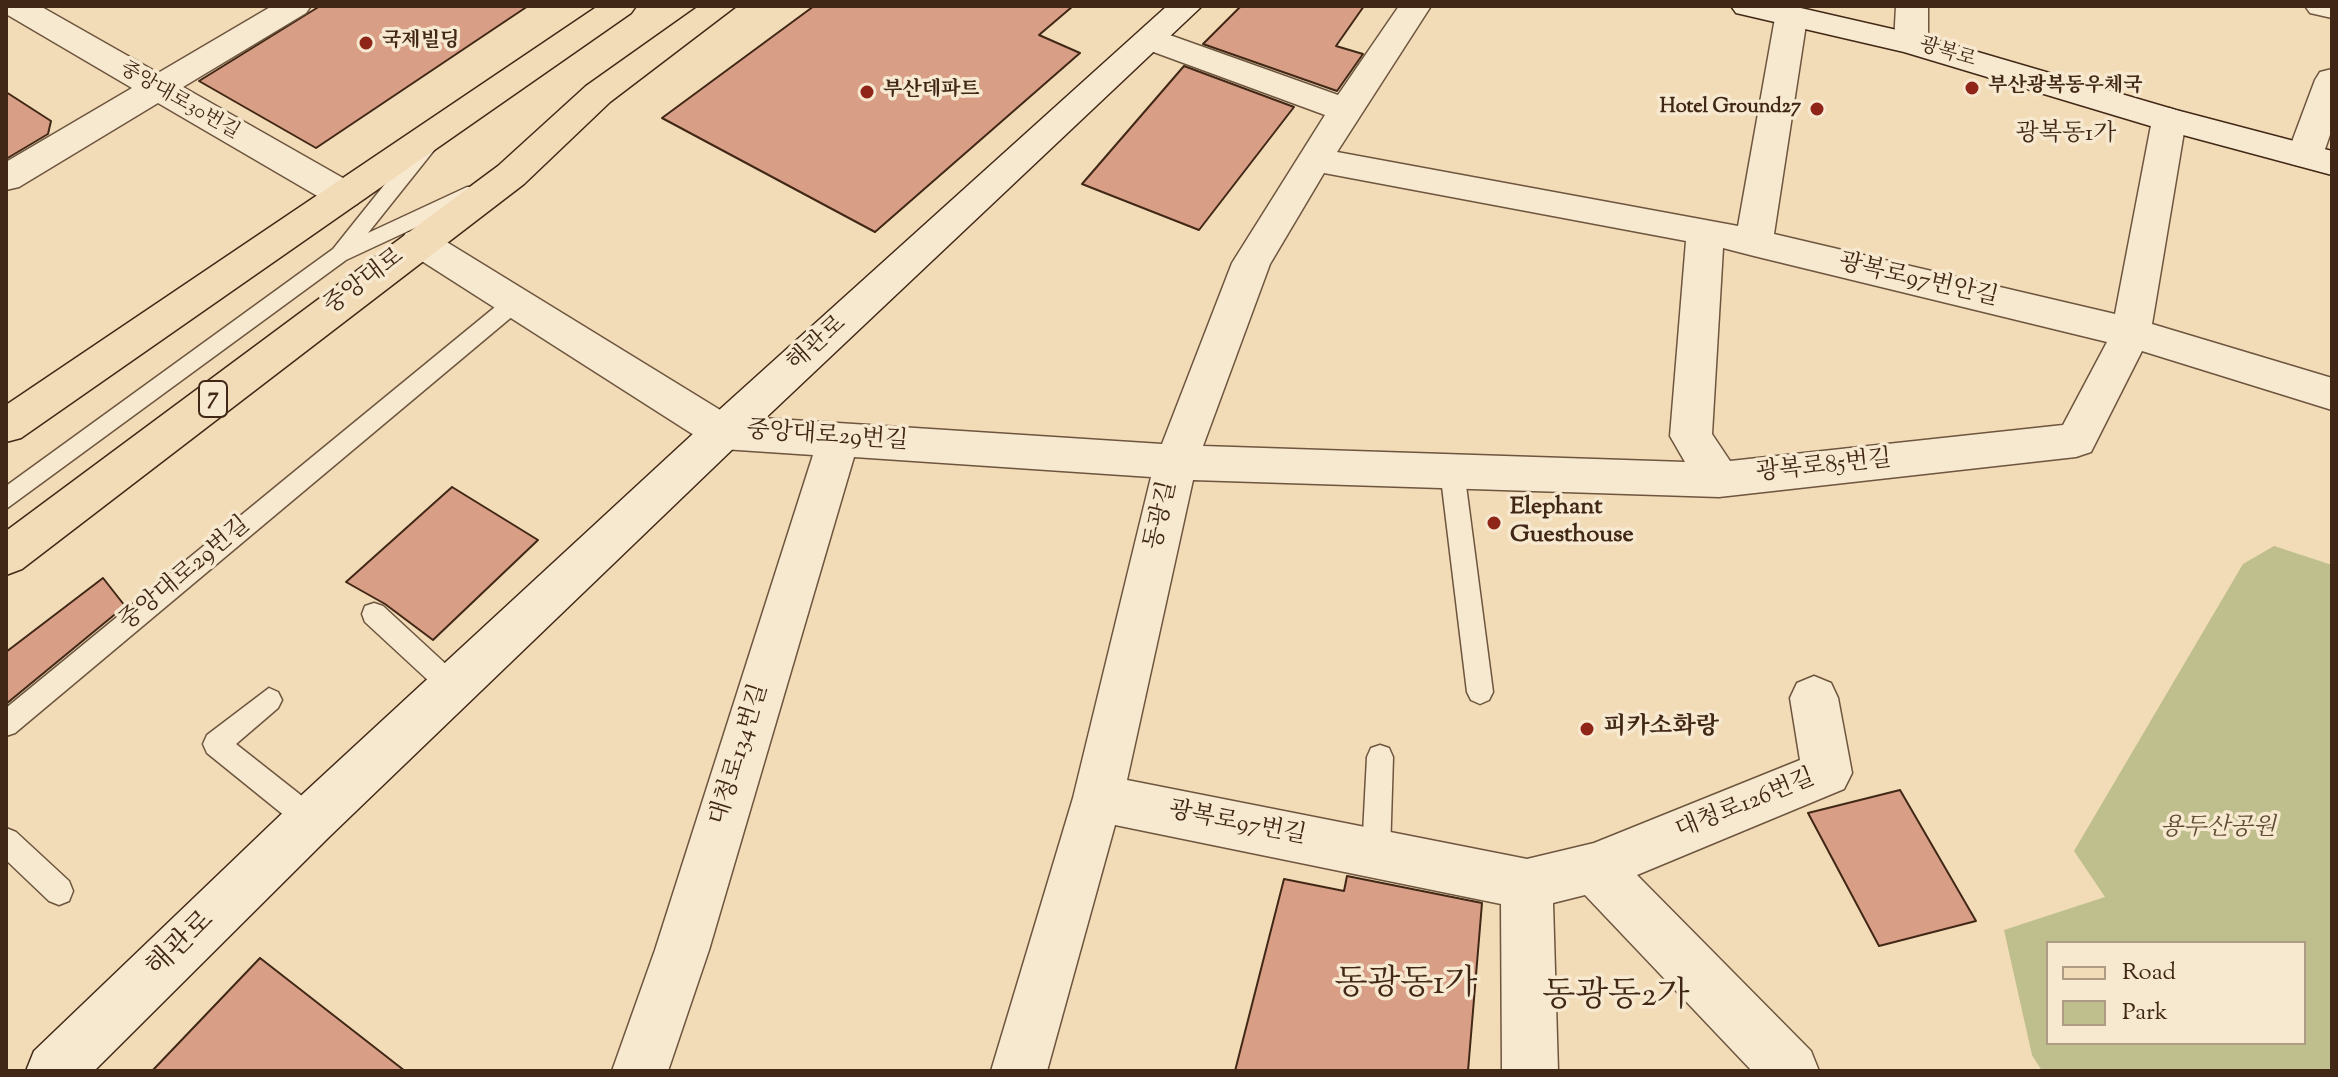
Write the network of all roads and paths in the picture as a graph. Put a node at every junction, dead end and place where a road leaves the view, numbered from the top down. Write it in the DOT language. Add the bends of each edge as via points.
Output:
graph roads {
  1 [pos="16,6"];
  2 [pos="295,6"];
  3 [pos="620,6"];
  4 [pos="720,6"];
  5 [pos="1186,6"];
  6 [pos="1415,6"];
  7 [pos="1747,6"];
  8 [pos="1912,6"];
  9 [pos="2321,6"];
  10 [pos="2332,8"];
  11 [pos="1791,18"];
  12 [pos="1152,40"];
  13 [pos="1911,43"];
  14 [pos="2332,80"];
  15 [pos="155,89"];
  16 [pos="1345,110"];
  17 [pos="2169,120"];
  18 [pos="439,130"];
  19 [pos="2318,159"];
  20 [pos="1317,160"];
  21 [pos="511,175"];
  22 [pos="6,178"];
  23 [pos="344,195"];
  24 [pos="1705,231"];
  25 [pos="419,242"];
  26 [pos="1754,243"];
  27 [pos="339,255"];
  28 [pos="513,304"];
  29 [pos="2131,333"];
  30 [pos="2332,394"];
  31 [pos="6,426"];
  32 [pos="723,432"];
  33 [pos="839,438"];
  34 [pos="1176,462"];
  35 [pos="1452,470"];
  36 [pos="1719,480"];
  37 [pos="6,499"];
  38 [pos="6,556"];
  39 [pos="374,614"];
  40 [pos="453,687"];
  41 [pos="1480,692"];
  42 [pos="1814,698"];
  43 [pos="269,700"];
  44 [pos="6,724"];
  45 [pos="1380,757"];
  46 [pos="1098,798"];
  47 [pos="311,820"];
  48 [pos="6,841"];
  49 [pos="1376,853"];
  50 [pos="1594,868"];
  51 [pos="1527,884"];
  52 [pos="59,891"];
  53 [pos="54,1071"];
  54 [pos="640,1071"];
  55 [pos="1019,1071"];
  56 [pos="1530,1071"];
  57 [pos="1791,1071"];
  1 -- 15 [label="street, 중앙대로30번길"];
  2 -- 15 [label="street"];
  3 -- 18 [label="main road"];
  4 -- 21 [label="main road, 중앙대로 / 7" via="598,94"];
  5 -- 12 [label="street, 해관로"];
  6 -- 16 [label="street, 동광길"];
  7 -- 11 [label="street, 광복로"];
  8 -- 13 [label="street"];
  9 -- 10 [label="street"];
  11 -- 13 [label="street, 광복로"];
  11 -- 26 [label="street"];
  12 -- 16 [label="street"];
  12 -- 32 [label="street, 해관로"];
  13 -- 17 [label="street, 광복로"];
  14 -- 19 [label="street"];
  15 -- 22 [label="street"];
  15 -- 23 [label="street, 중앙대로30번길"];
  16 -- 20 [label="street, 동광길"];
  17 -- 19 [label="street, 광복로"];
  17 -- 29 [label="street, 광복로85번길"];
  18 -- 23 [label="main road"];
  18 -- 27 [label="lane"];
  20 -- 24 [label="street, 광복로97번안길"];
  20 -- 34 [label="street, 동광길" via="1251,263"];
  21 -- 25 [label="main road, 중앙대로 / 7"];
  21 -- 27 [label="lane"];
  23 -- 31 [label="main road"];
  24 -- 26 [label="street, 광복로97번안길"];
  24 -- 36 [label="street" via="1691,436"];
  25 -- 28 [label="street, 중앙대로29번길"];
  25 -- 38 [label="main road, 중앙대로 / 7"];
  26 -- 29 [label="street, 광복로97번안길"];
  27 -- 37 [label="lane"];
  28 -- 32 [label="street, 중앙대로29번길"];
  28 -- 44 [label="lane, 중앙대로29번길"];
  29 -- 30 [label="street"];
  29 -- 36 [label="street, 광복로85번길" via="2076,440"];
  32 -- 33 [label="street, 중앙대로29번길"];
  32 -- 40 [label="street, 해관로"];
  33 -- 34 [label="street, 중앙대로29번길"];
  33 -- 54 [label="street, 대청로134번길"];
  34 -- 35 [label="street, 광복로85번길"];
  34 -- 46 [label="street, 동광길"];
  35 -- 36 [label="street, 광복로85번길"];
  35 -- 41 [label="lane"];
  39 -- 40 [label="lane"];
  40 -- 47 [label="street, 해관로"];
  42 -- 50 [label="street, 대청로126번길" via="1827,773"];
  43 -- 47 [label="lane" via="216,744"];
  45 -- 49 [label="lane"];
  46 -- 49 [label="street, 광복로97번길"];
  46 -- 55 [label="street, 동광길"];
  47 -- 53 [label="street, 해관로"];
  48 -- 52 [label="lane"];
  49 -- 51 [label="street, 광복로97번길"];
  50 -- 51 [label="street, 대청로126번길"];
  50 -- 57 [label="street"];
  51 -- 56 [label="street"];
}
